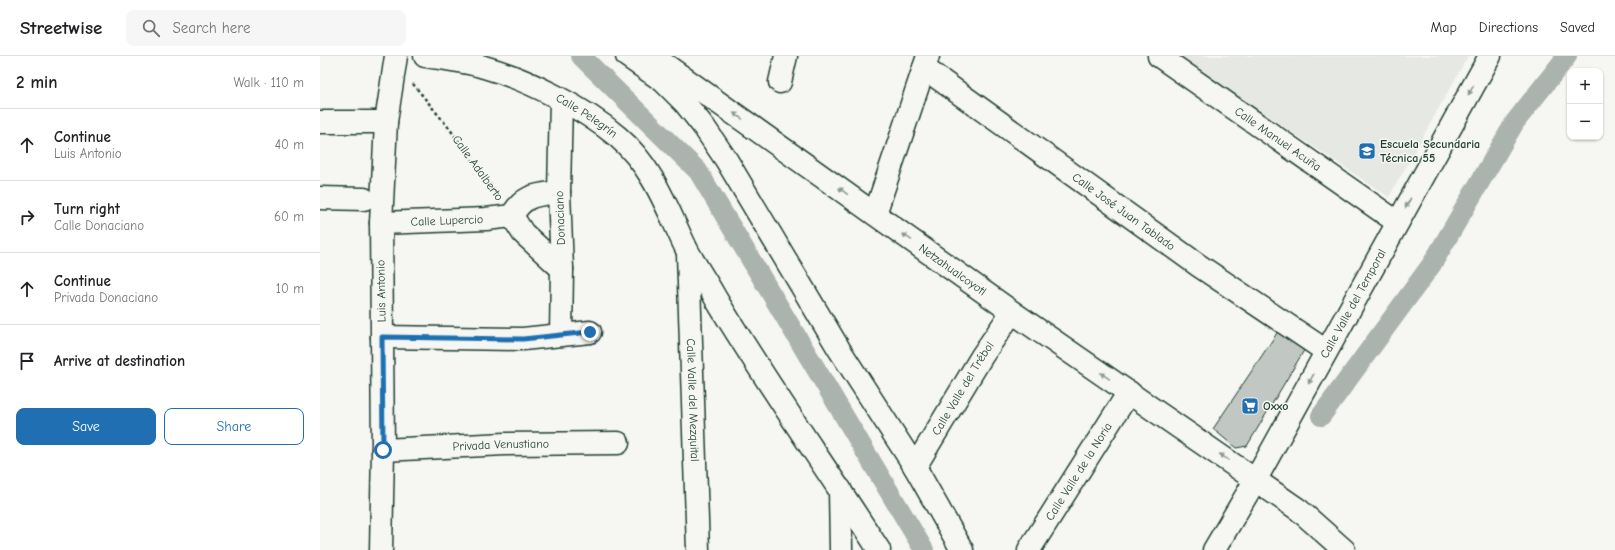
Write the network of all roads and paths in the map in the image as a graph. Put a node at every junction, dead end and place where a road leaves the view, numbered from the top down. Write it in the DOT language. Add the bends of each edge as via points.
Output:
graph roads {
  1 [pos="425,56"];
  2 [pos="627,56"];
  3 [pos="653,56"];
  4 [pos="786,56"];
  5 [pos="1159,56"];
  6 [pos="1490,56"];
  7 [pos="396,60"];
  8 [pos="926,62"];
  9 [pos="780,82"];
  10 [pos="561,101"];
  11 [pos="320,122"];
  12 [pos="386,122"];
  13 [pos="559,192"];
  14 [pos="320,198"];
  15 [pos="364,199"];
  16 [pos="875,214"];
  17 [pos="512,216"];
  18 [pos="1397,222"];
  19 [pos="381,224"];
  20 [pos="688,251"];
  21 [pos="562,269"];
  22 [pos="1012,312"];
  23 [pos="590,332"];
  24 [pos="561,335"];
  25 [pos="382,337"];
  26 [pos="1326,351"];
  27 [pos="1129,392"];
  28 [pos="618,442"];
  29 [pos="383,450"];
  30 [pos="915,467"];
  31 [pos="1256,479"];
  32 [pos="840,489"];
  33 [pos="380,550"];
  34 [pos="698,550"];
  35 [pos="841,550"];
  36 [pos="879,550"];
  37 [pos="962,550"];
  38 [pos="1029,550"];
  39 [pos="1214,550"];
  40 [pos="1344,550"];
  1 -- 10 [label="street, Calle Pelegrín" via="482,66 506,74"];
  2 -- 30 [label="street" via="685,103 704,127 839,349"];
  16 -- 3 [label="street, Netzahualcoyotl, one-way"];
  4 -- 9 [label="street"];
  5 -- 18 [label="street, Calle Manuel Acuña"];
  6 -- 18 [label="street, Calle Valle del Temporal, one-way"];
  7 -- 12 [label="street, Luis Antonio"];
  7 -- 17 [label="path, Calle Adalberto"];
  8 -- 16 [label="street"];
  8 -- 26 [label="street, Calle José Juan Tablado" via="1198,265"];
  10 -- 13 [label="street, Donaciano"];
  10 -- 20 [label="street, Calle Pelegrín" via="592,118 618,137 642,161 663,195"];
  11 -- 12 [label="street"];
  12 -- 19 [label="street, Luis Antonio"];
  13 -- 17 [label="street" via="527,198 521,202"];
  13 -- 21 [label="street, Donaciano"];
  14 -- 15 [label="street"];
  22 -- 16 [label="street, Netzahualcoyotl, one-way"];
  17 -- 19 [label="street, Calle Lupercio"];
  17 -- 21 [label="street" via="523,233"];
  18 -- 26 [label="street, Calle Valle del Temporal"];
  19 -- 25 [label="street, Luis Antonio"];
  20 -- 32 [label="street, Calle Pelegrín" via="807,442"];
  20 -- 34 [label="street, Calle Valle del Mezquital"];
  21 -- 24 [label="street, Donaciano"];
  27 -- 22 [label="street, Netzahualcoyotl, one-way"];
  22 -- 30 [label="street, Calle Valle del Trébol" via="982,356"];
  23 -- 24 [label="street"];
  24 -- 25 [label="street" via="523,339"];
  25 -- 29 [label="street, Luis Antonio"];
  26 -- 31 [label="street, Calle Valle del Temporal, one-way"];
  31 -- 27 [label="street, Netzahualcoyotl, one-way"];
  27 -- 38 [label="street, Calle Valle de la Noria"];
  28 -- 29 [label="street, Privada Venustiano"];
  29 -- 33 [label="street, Luis Antonio"];
  30 -- 37 [label="street"];
  31 -- 39 [label="street, Calle Valle del Temporal"];
  31 -- 40 [label="street, Netzahualcoyotl" via="1299,510"];
  32 -- 35 [label="street"];
  32 -- 36 [label="street, Calle Pelegrín"];
}
